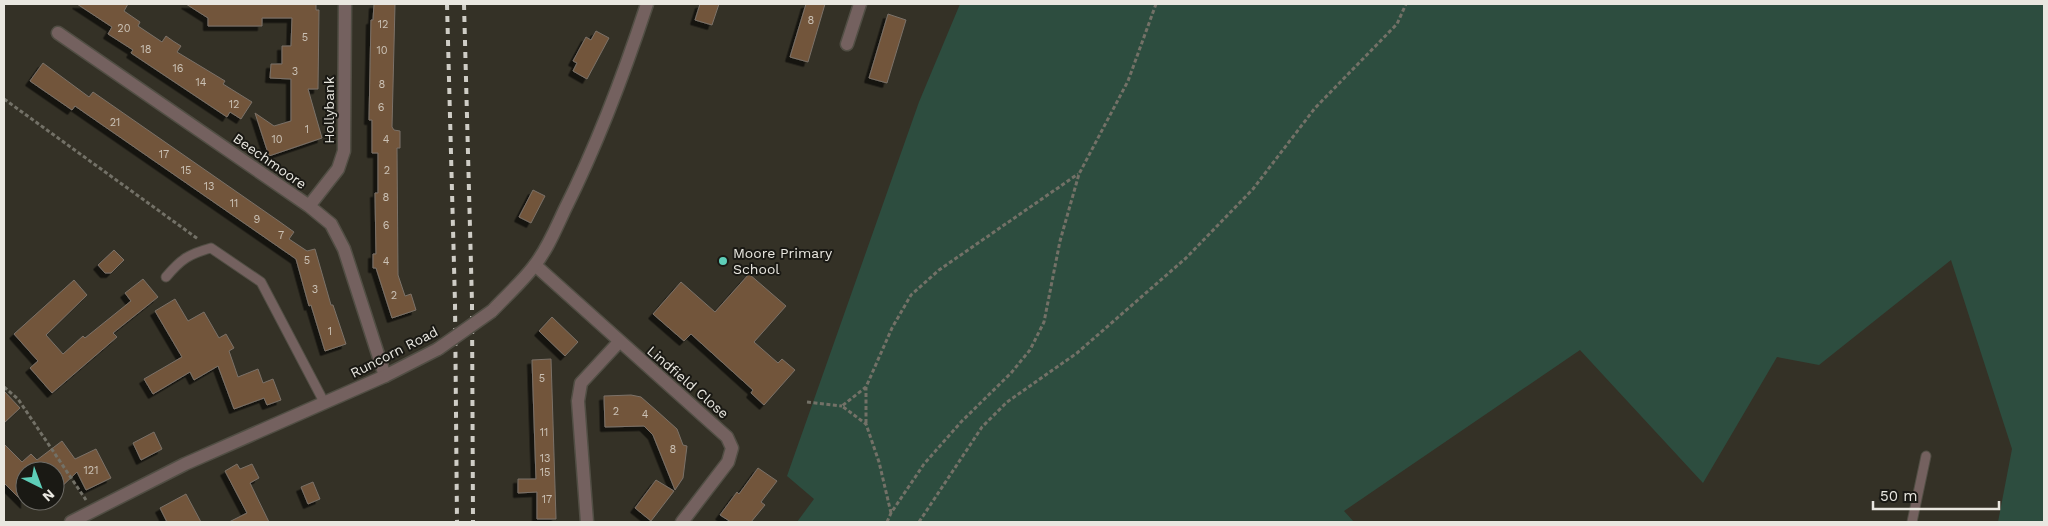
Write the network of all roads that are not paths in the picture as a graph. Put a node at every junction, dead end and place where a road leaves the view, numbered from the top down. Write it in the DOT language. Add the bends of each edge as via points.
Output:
graph roads {
  1 [pos="344,4"];
  2 [pos="647,4"];
  3 [pos="860,4"];
  4 [pos="58,33"];
  5 [pos="847,44"];
  6 [pos="309,206"];
  7 [pos="535,265"];
  8 [pos="166,277"];
  9 [pos="619,342"];
  10 [pos="385,376"];
  11 [pos="324,402"];
  12 [pos="1926,456"];
  13 [pos="71,522"];
  14 [pos="587,522"];
  15 [pos="682,522"];
  16 [pos="1912,522"];
  1 -- 6 [label="street, Hollybank" via="344,151 338,169"];
  2 -- 7 [label="street, Runcorn Road" via="624,73 583,174"];
  3 -- 5 [label="street"];
  4 -- 6 [label="street, Beechmoore"];
  6 -- 10 [label="street, Beechmoore" via="331,224 344,249"];
  7 -- 9 [label="street, Lindfield Close"];
  7 -- 10 [label="street, Runcorn Road, bridge" via="492,311 438,350"];
  8 -- 11 [label="lane" via="180,261 211,248 261,282"];
  9 -- 14 [label="street" via="581,383 578,401"];
  9 -- 15 [label="street, Lindfield Close" via="727,437 732,448 728,462"];
  10 -- 11 [label="street, Runcorn Road"];
  11 -- 13 [label="street, Runcorn Road" via="185,464"];
  12 -- 16 [label="lane"];
}
